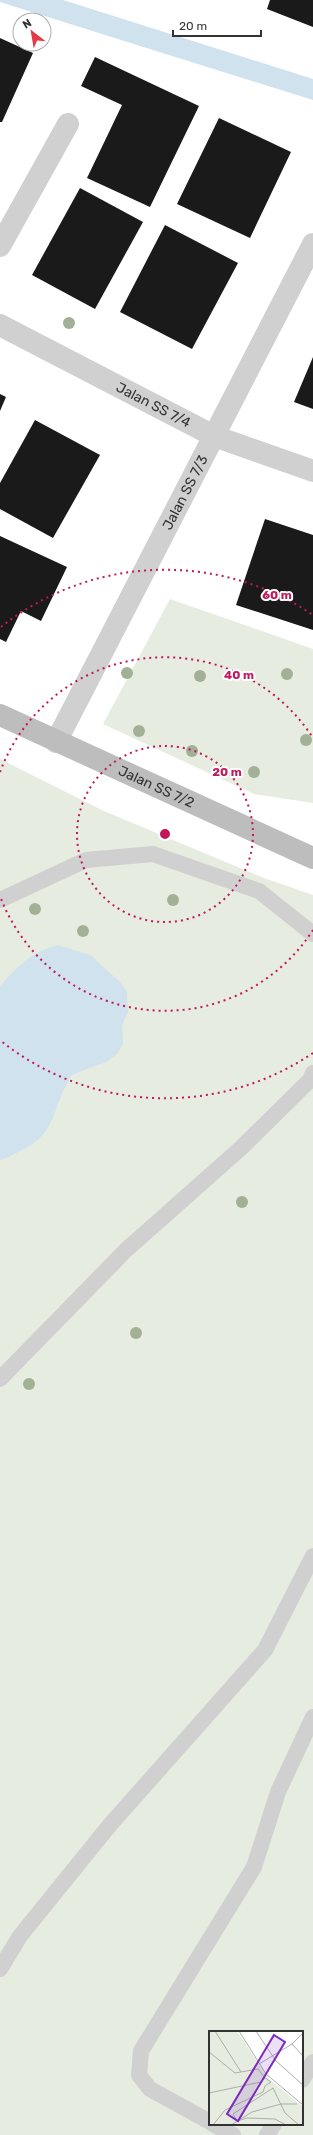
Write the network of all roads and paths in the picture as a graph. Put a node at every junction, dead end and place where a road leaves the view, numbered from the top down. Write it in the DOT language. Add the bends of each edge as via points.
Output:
graph roads {
  1 [pos="68,124"];
  2 [pos="313,244"];
  3 [pos="0,246"];
  4 [pos="0,325"];
  5 [pos="214,436"];
  6 [pos="313,471"];
  7 [pos="0,715"];
  8 [pos="56,742"];
  9 [pos="313,858"];
  10 [pos="0,900"];
  11 [pos="313,934"];
  12 [pos="313,1073"];
  13 [pos="0,1379"];
  14 [pos="313,1556"];
  15 [pos="313,1717"];
  16 [pos="0,1969"];
  17 [pos="313,2062"];
  18 [pos="303,2078"];
  19 [pos="209,2121"];
  20 [pos="215,2125"];
  21 [pos="273,2125"];
  22 [pos="233,2135"];
  23 [pos="267,2135"];
  1 -- 3 [label="street"];
  2 -- 5 [label="street, Jalan SS 7/3"];
  4 -- 5 [label="street, Jalan SS 7/4"];
  5 -- 6 [label="street, Jalan SS 7/4"];
  5 -- 8 [label="street, Jalan SS 7/3"];
  7 -- 8 [label="street, Jalan SS 7/2"];
  8 -- 9 [label="street, Jalan SS 7/2"];
  10 -- 11 [label="lane" via="86,860 153,854 259,890"];
  12 -- 13 [label="lane" via="310,1080 240,1148 126,1250"];
  14 -- 16 [label="lane" via="265,1650 109,1826 20,1936"];
  15 -- 19 [label="lane" via="278,1792 254,1867 141,2051 139,2075 150,2089"];
  17 -- 18 [label="lane"];
  20 -- 22 [label="lane"];
  21 -- 23 [label="lane"];
}
